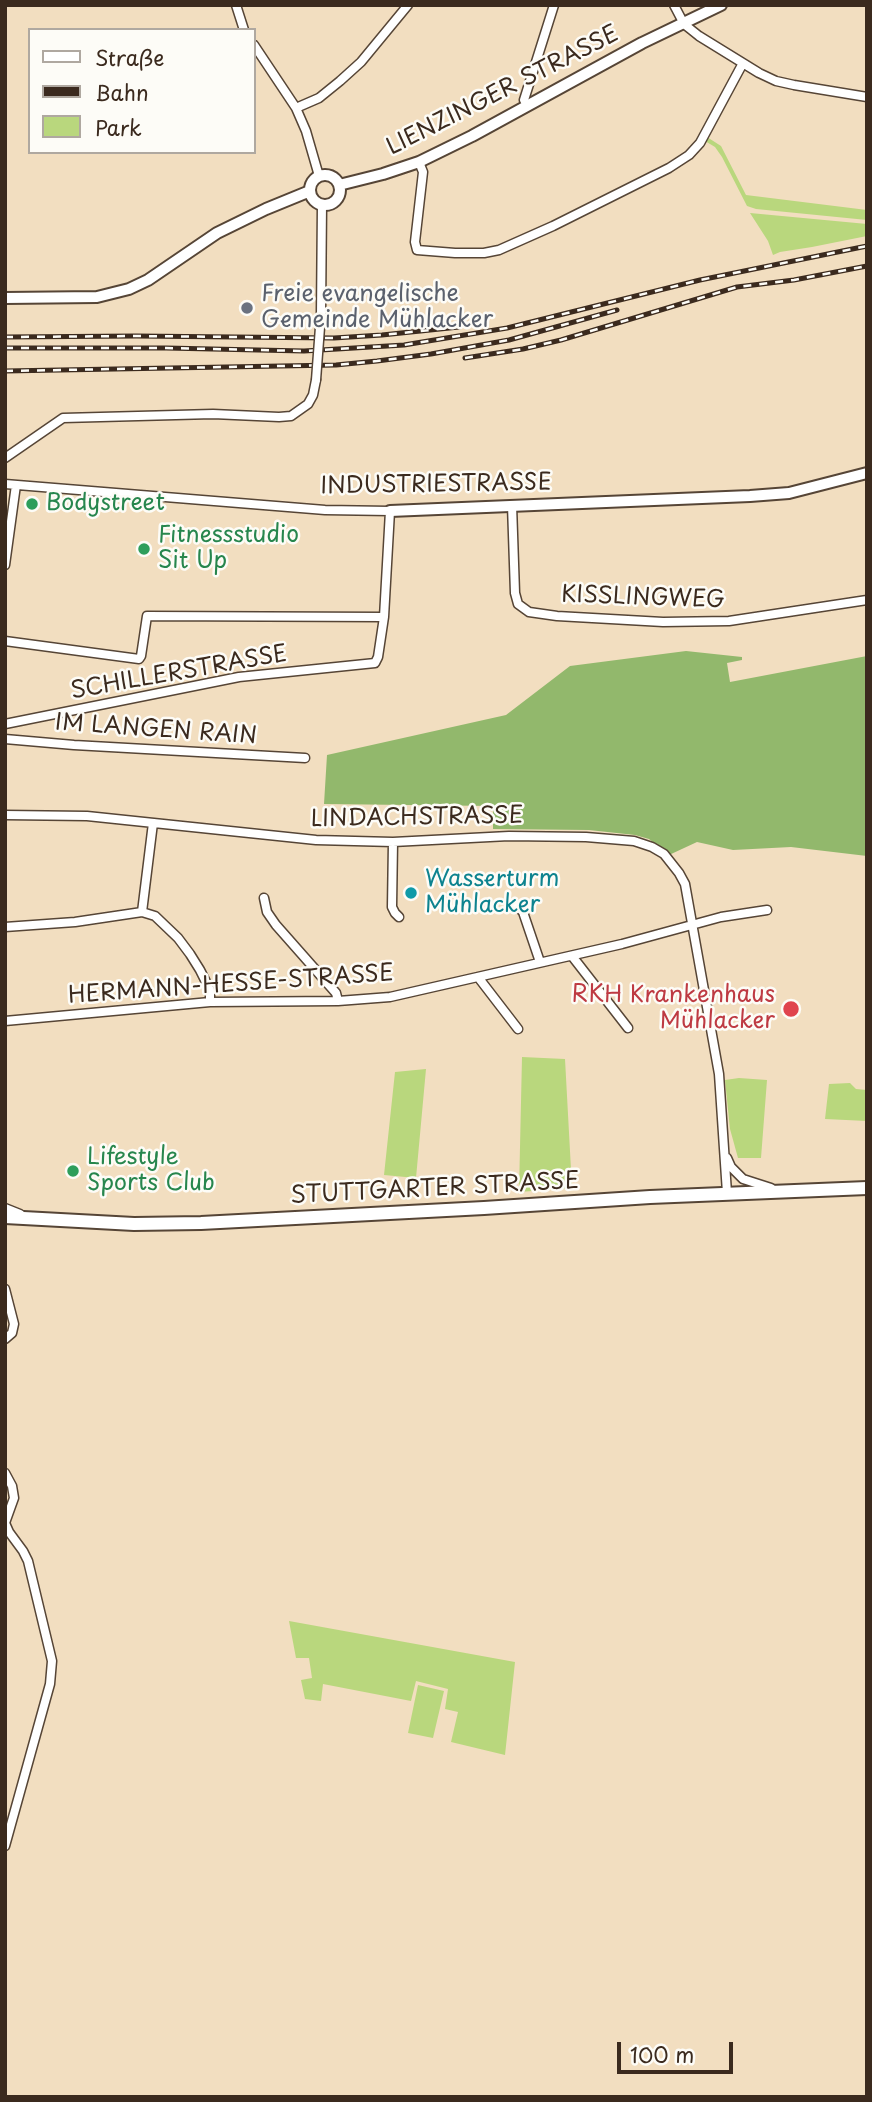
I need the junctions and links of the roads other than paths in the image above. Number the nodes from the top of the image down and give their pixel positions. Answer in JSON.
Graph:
{"nodes":[{"id":1,"x":236,"y":5,"type":"edge"},
{"id":2,"x":408,"y":5,"type":"edge"},
{"id":3,"x":554,"y":5,"type":"edge"},
{"id":4,"x":674,"y":5,"type":"edge"},
{"id":5,"x":721,"y":5,"type":"edge"},
{"id":6,"x":684,"y":24,"type":"junction"},
{"id":7,"x":243,"y":28,"type":"edge"},
{"id":8,"x":256,"y":48,"type":"edge"},
{"id":9,"x":743,"y":63,"type":"junction"},
{"id":10,"x":867,"y":97,"type":"edge"},
{"id":11,"x":527,"y":105,"type":"junction"},
{"id":12,"x":296,"y":108,"type":"junction"},
{"id":13,"x":419,"y":162,"type":"junction"},
{"id":14,"x":319,"y":176,"type":"junction"},
{"id":15,"x":339,"y":185,"type":"junction"},
{"id":16,"x":310,"y":191,"type":"junction"},
{"id":17,"x":322,"y":204,"type":"junction"},
{"id":18,"x":5,"y":298,"type":"edge"},
{"id":19,"x":5,"y":458,"type":"edge"},
{"id":20,"x":867,"y":473,"type":"edge"},
{"id":21,"x":5,"y":484,"type":"edge"},
{"id":22,"x":16,"y":485,"type":"junction"},
{"id":23,"x":512,"y":506,"type":"junction"},
{"id":24,"x":390,"y":511,"type":"junction"},
{"id":25,"x":5,"y":565,"type":"edge"},
{"id":26,"x":867,"y":600,"type":"edge"},
{"id":27,"x":384,"y":617,"type":"junction"},
{"id":28,"x":5,"y":640,"type":"edge"},
{"id":29,"x":5,"y":724,"type":"edge"},
{"id":30,"x":5,"y":739,"type":"edge"},
{"id":31,"x":305,"y":758,"type":"dead end"},
{"id":32,"x":5,"y":815,"type":"edge"},
{"id":33,"x":153,"y":823,"type":"junction"},
{"id":34,"x":393,"y":842,"type":"junction"},
{"id":35,"x":264,"y":898,"type":"dead end"},
{"id":36,"x":688,"y":898,"type":"junction"},
{"id":37,"x":517,"y":906,"type":"dead end"},
{"id":38,"x":767,"y":910,"type":"dead end"},
{"id":39,"x":142,"y":912,"type":"junction"},
{"id":40,"x":399,"y":917,"type":"dead end"},
{"id":41,"x":721,"y":918,"type":"junction"},
{"id":42,"x":693,"y":926,"type":"junction"},
{"id":43,"x":5,"y":927,"type":"edge"},
{"id":44,"x":660,"y":934,"type":"junction"},
{"id":45,"x":697,"y":948,"type":"junction"},
{"id":46,"x":572,"y":956,"type":"junction"},
{"id":47,"x":540,"y":962,"type":"junction"},
{"id":48,"x":478,"y":976,"type":"junction"},
{"id":49,"x":338,"y":1001,"type":"junction"},
{"id":50,"x":210,"y":1002,"type":"junction"},
{"id":51,"x":5,"y":1021,"type":"edge"},
{"id":52,"x":628,"y":1028,"type":"dead end"},
{"id":53,"x":518,"y":1029,"type":"dead end"},
{"id":54,"x":724,"y":1152,"type":"junction"},
{"id":55,"x":867,"y":1188,"type":"edge"},
{"id":56,"x":794,"y":1191,"type":"junction"},
{"id":57,"x":727,"y":1194,"type":"junction"},
{"id":58,"x":5,"y":1208,"type":"edge"},
{"id":59,"x":5,"y":1217,"type":"edge"},
{"id":60,"x":40,"y":1219,"type":"junction"},
{"id":61,"x":5,"y":1289,"type":"edge"},
{"id":62,"x":5,"y":1339,"type":"edge"},
{"id":63,"x":5,"y":1474,"type":"edge"},
{"id":64,"x":5,"y":1846,"type":"edge"}],
"edges":[{"from":1,"to":7,"type":"street"},
{"from":2,"to":12,"type":"street"},
{"from":3,"to":11,"type":"street"},
{"from":4,"to":6,"type":"street"},
{"from":5,"to":6,"type":"street","name":"LIENZINGER STRASSE"},
{"from":6,"to":9,"type":"street"},
{"from":6,"to":11,"type":"street","name":"LIENZINGER STRASSE"},
{"from":8,"to":12,"type":"street"},
{"from":9,"to":10,"type":"street"},
{"from":9,"to":13,"type":"street"},
{"from":11,"to":13,"type":"street","name":"LIENZINGER STRASSE"},
{"from":12,"to":14,"type":"street"},
{"from":13,"to":15,"type":"street","name":"LIENZINGER STRASSE"},
{"from":14,"to":15,"type":"street"},
{"from":14,"to":16,"type":"street"},
{"from":15,"to":17,"type":"street"},
{"from":16,"to":17,"type":"street"},
{"from":16,"to":18,"type":"street"},
{"from":17,"to":19,"type":"street","bridge":true},
{"from":20,"to":23,"type":"street","name":"INDUSTRIESTRASSE"},
{"from":21,"to":22,"type":"street","name":"INDUSTRIESTRASSE"},
{"from":22,"to":24,"type":"street","name":"INDUSTRIESTRASSE"},
{"from":22,"to":25,"type":"street"},
{"from":23,"to":24,"type":"street","name":"INDUSTRIESTRASSE"},
{"from":23,"to":26,"type":"street","name":"KISSLINGWEG"},
{"from":24,"to":27,"type":"street","name":"SCHILLERSTRASSE"},
{"from":27,"to":28,"type":"street"},
{"from":27,"to":29,"type":"street","name":"SCHILLERSTRASSE"},
{"from":30,"to":31,"type":"street","name":"IM LANGEN RAIN"},
{"from":32,"to":33,"type":"street","name":"LINDACHSTRASSE"},
{"from":33,"to":34,"type":"street","name":"LINDACHSTRASSE"},
{"from":33,"to":39,"type":"street"},
{"from":34,"to":36,"type":"street","name":"LINDACHSTRASSE"},
{"from":34,"to":40,"type":"street"},
{"from":35,"to":49,"type":"street"},
{"from":36,"to":41,"type":"street"},
{"from":36,"to":42,"type":"street","name":"LINDACHSTRASSE"},
{"from":36,"to":44,"type":"street"},
{"from":37,"to":47,"type":"street"},
{"from":38,"to":41,"type":"street","name":"HERMANN-HESSE-STRASSE"},
{"from":39,"to":43,"type":"street"},
{"from":39,"to":50,"type":"street"},
{"from":41,"to":42,"type":"street","name":"HERMANN-HESSE-STRASSE"},
{"from":41,"to":45,"type":"street"},
{"from":42,"to":44,"type":"street","name":"HERMANN-HESSE-STRASSE"},
{"from":42,"to":45,"type":"street"},
{"from":44,"to":45,"type":"street","name":"HERMANN-HESSE-STRASSE"},
{"from":44,"to":46,"type":"street","name":"HERMANN-HESSE-STRASSE"},
{"from":45,"to":54,"type":"street"},
{"from":46,"to":47,"type":"street","name":"HERMANN-HESSE-STRASSE"},
{"from":46,"to":52,"type":"street"},
{"from":47,"to":48,"type":"street","name":"HERMANN-HESSE-STRASSE"},
{"from":48,"to":49,"type":"street","name":"HERMANN-HESSE-STRASSE"},
{"from":48,"to":53,"type":"street"},
{"from":49,"to":50,"type":"street","name":"HERMANN-HESSE-STRASSE"},
{"from":50,"to":51,"type":"street","name":"HERMANN-HESSE-STRASSE"},
{"from":54,"to":56,"type":"street"},
{"from":54,"to":57,"type":"street"},
{"from":55,"to":56,"type":"main road","name":"STUTTGARTER STRASSE"},
{"from":56,"to":57,"type":"main road","name":"STUTTGARTER STRASSE"},
{"from":57,"to":60,"type":"main road","name":"STUTTGARTER STRASSE"},
{"from":58,"to":60,"type":"street"},
{"from":59,"to":60,"type":"main road","name":"STUTTGARTER STRASSE"},
{"from":61,"to":62,"type":"street"},
{"from":63,"to":64,"type":"street"}]}
